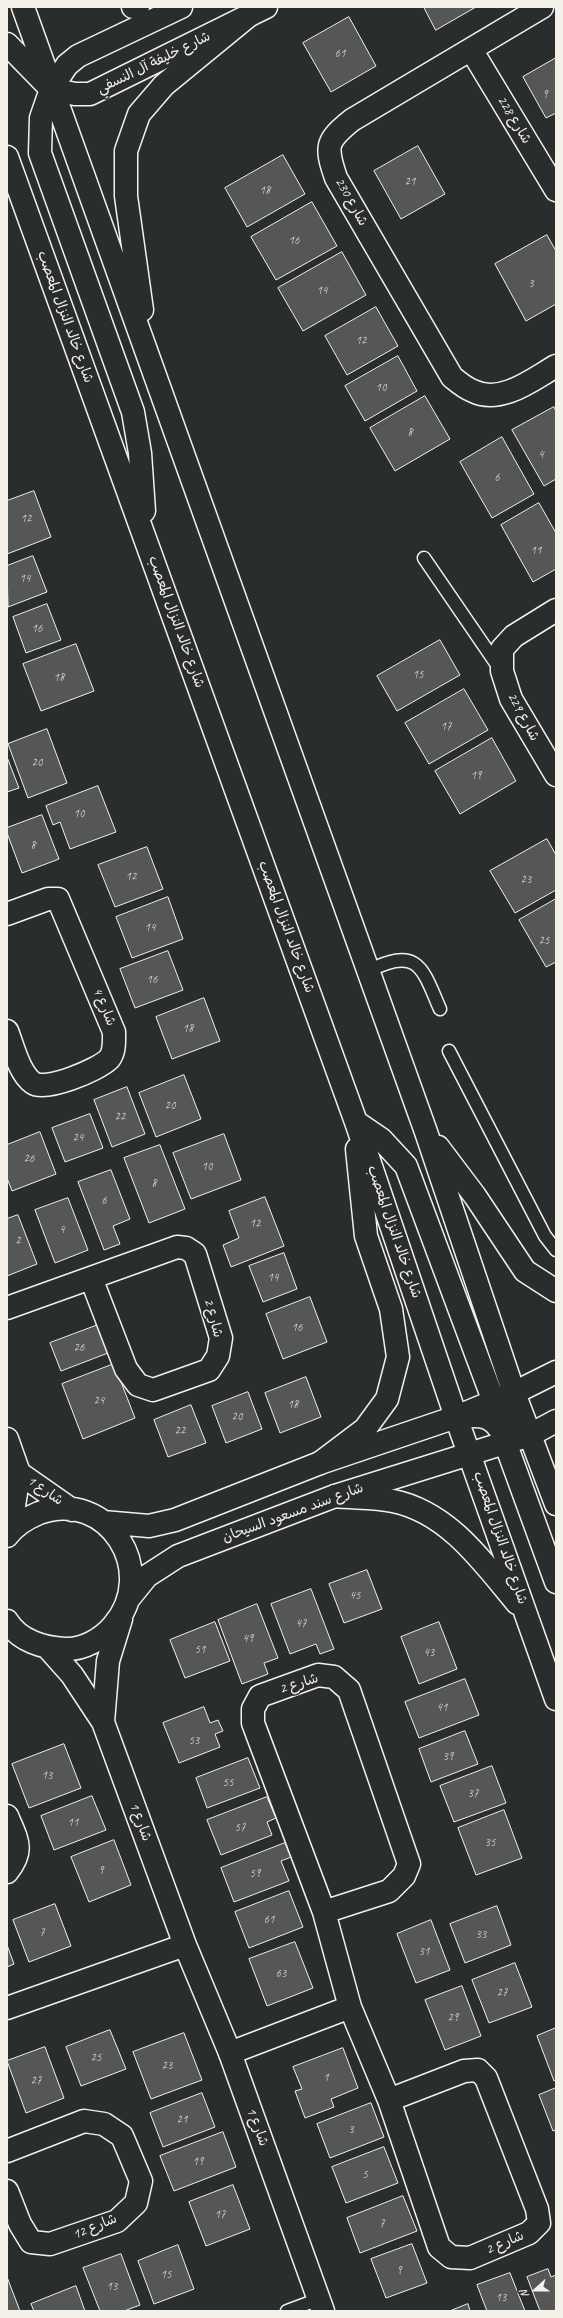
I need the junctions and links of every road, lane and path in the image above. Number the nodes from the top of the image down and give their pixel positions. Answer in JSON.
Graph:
{"nodes":[{"id":1,"x":23,"y":7,"type":"edge"},
{"id":2,"x":133,"y":7,"type":"edge"},
{"id":3,"x":138,"y":7,"type":"edge"},
{"id":4,"x":181,"y":7,"type":"edge"},
{"id":5,"x":542,"y":7,"type":"edge"},
{"id":6,"x":256,"y":12,"type":"edge"},
{"id":7,"x":7,"y":44,"type":"edge"},
{"id":8,"x":472,"y":51,"type":"junction"},
{"id":9,"x":50,"y":89,"type":"junction"},
{"id":10,"x":7,"y":157,"type":"edge"},
{"id":11,"x":556,"y":190,"type":"edge"},
{"id":12,"x":150,"y":358,"type":"junction"},
{"id":13,"x":556,"y":366,"type":"edge"},
{"id":14,"x":146,"y":537,"type":"junction"},
{"id":15,"x":424,"y":558,"type":"dead end"},
{"id":16,"x":556,"y":610,"type":"edge"},
{"id":17,"x":502,"y":671,"type":"junction"},
{"id":18,"x":556,"y":775,"type":"edge"},
{"id":19,"x":7,"y":914,"type":"edge"},
{"id":20,"x":368,"y":971,"type":"junction"},
{"id":21,"x":440,"y":1009,"type":"dead end"},
{"id":22,"x":7,"y":1031,"type":"edge"},
{"id":23,"x":449,"y":1051,"type":"dead end"},
{"id":24,"x":356,"y":1122,"type":"junction"},
{"id":25,"x":426,"y":1132,"type":"junction"},
{"id":26,"x":556,"y":1250,"type":"edge"},
{"id":27,"x":92,"y":1278,"type":"junction"},
{"id":28,"x":556,"y":1292,"type":"edge"},
{"id":29,"x":7,"y":1308,"type":"edge"},
{"id":30,"x":556,"y":1372,"type":"edge"},
{"id":31,"x":514,"y":1393,"type":"junction"},
{"id":32,"x":494,"y":1401,"type":"junction"},
{"id":33,"x":456,"y":1417,"type":"junction"},
{"id":34,"x":556,"y":1421,"type":"edge"},
{"id":35,"x":530,"y":1435,"type":"junction"},
{"id":36,"x":7,"y":1439,"type":"edge"},
{"id":37,"x":505,"y":1444,"type":"junction"},
{"id":38,"x":471,"y":1455,"type":"junction"},
{"id":39,"x":320,"y":1463,"type":"junction"},
{"id":40,"x":19,"y":1473,"type":"junction"},
{"id":41,"x":335,"y":1496,"type":"junction"},
{"id":42,"x":556,"y":1504,"type":"edge"},
{"id":43,"x":72,"y":1510,"type":"junction"},
{"id":44,"x":103,"y":1522,"type":"junction"},
{"id":45,"x":8,"y":1534,"type":"edge"},
{"id":46,"x":556,"y":1582,"type":"edge"},
{"id":47,"x":126,"y":1607,"type":"junction"},
{"id":48,"x":526,"y":1613,"type":"junction"},
{"id":49,"x":7,"y":1621,"type":"edge"},
{"id":50,"x":7,"y":1636,"type":"edge"},
{"id":51,"x":38,"y":1644,"type":"junction"},
{"id":52,"x":556,"y":1699,"type":"edge"},
{"id":53,"x":104,"y":1722,"type":"junction"},
{"id":54,"x":7,"y":1816,"type":"edge"},
{"id":55,"x":7,"y":1872,"type":"edge"},
{"id":56,"x":324,"y":1912,"type":"junction"},
{"id":57,"x":185,"y":1946,"type":"junction"},
{"id":58,"x":7,"y":2008,"type":"edge"},
{"id":59,"x":350,"y":2008,"type":"junction"},
{"id":60,"x":230,"y":2053,"type":"junction"},
{"id":61,"x":390,"y":2100,"type":"junction"},
{"id":62,"x":7,"y":2151,"type":"edge"},
{"id":63,"x":7,"y":2191,"type":"edge"},
{"id":64,"x":321,"y":2305,"type":"edge"},
{"id":65,"x":287,"y":2311,"type":"edge"}],
"edges":[{"from":1,"to":9,"type":"main road"},
{"from":2,"to":3,"type":"main road"},
{"from":4,"to":9,"type":"main road"},
{"from":5,"to":8,"type":"main road","name":"شارع 230"},
{"from":6,"to":9,"type":"main road","name":"شارع خليفة آل النسفي"},
{"from":6,"to":12,"type":"main road"},
{"from":7,"to":9,"type":"main road"},
{"from":8,"to":11,"type":"main road","name":"شارع 228"},
{"from":8,"to":13,"type":"main road","name":"شارع 230"},
{"from":9,"to":12,"type":"main road"},
{"from":9,"to":14,"type":"main road"},
{"from":10,"to":14,"type":"main road","name":"شارع خالد النزال المعصب"},
{"from":12,"to":20,"type":"main road"},
{"from":14,"to":24,"type":"main road","name":"شارع خالد النزال المعصب"},
{"from":15,"to":17,"type":"lane"},
{"from":16,"to":17,"type":"main road","name":"شارع 229"},
{"from":17,"to":18,"type":"main road","name":"شارع 229"},
{"from":19,"to":22,"type":"main road","name":"شارع 4"},
{"from":20,"to":21,"type":"lane"},
{"from":20,"to":25,"type":"main road"},
{"from":23,"to":26,"type":"lane"},
{"from":24,"to":32,"type":"main road"},
{"from":24,"to":33,"type":"main road","name":"شارع خالد النزال المعصب"},
{"from":24,"to":39,"type":"main road"},
{"from":25,"to":28,"type":"main road"},
{"from":25,"to":31,"type":"main road"},
{"from":27,"to":27,"type":"main road","name":"شارع 2"},
{"from":27,"to":29,"type":"main road","name":"شارع 2"},
{"from":30,"to":31,"type":"main road"},
{"from":31,"to":32,"type":"main road"},
{"from":31,"to":35,"type":"main road"},
{"from":32,"to":33,"type":"main road"},
{"from":32,"to":35,"type":"main road"},
{"from":33,"to":37,"type":"main road"},
{"from":33,"to":38,"type":"main road","name":"شارع خالد النزال المعصب"},
{"from":33,"to":39,"type":"main road"},
{"from":34,"to":35,"type":"main road","name":"شارع سند مسعود السيحان"},
{"from":35,"to":37,"type":"main road","name":"شارع سند مسعود السيحان"},
{"from":35,"to":42,"type":"main road"},
{"from":36,"to":40,"type":"main road","name":"شارع 1"},
{"from":37,"to":38,"type":"main road","name":"شارع سند مسعود السيحان"},
{"from":37,"to":46,"type":"main road"},
{"from":38,"to":41,"type":"main road","name":"شارع سند مسعود السيحان"},
{"from":38,"to":48,"type":"main road","name":"شارع خالد النزال المعصب"},
{"from":39,"to":44,"type":"main road"},
{"from":40,"to":43,"type":"main road","name":"شارع 1"},
{"from":40,"to":45,"type":"main road","name":"شارع 1"},
{"from":41,"to":47,"type":"main road","name":"شارع سند مسعود السيحان"},
{"from":41,"to":48,"type":"main road"},
{"from":43,"to":44,"type":"main road"},
{"from":43,"to":45,"type":"main road"},
{"from":44,"to":47,"type":"main road"},
{"from":47,"to":51,"type":"main road","name":"شارع سند مسعود السيحان"},
{"from":47,"to":53,"type":"main road","name":"شارع 1"},
{"from":48,"to":52,"type":"main road","name":"شارع خالد النزال المعصب"},
{"from":49,"to":51,"type":"main road","name":"شارع 1"},
{"from":50,"to":51,"type":"main road"},
{"from":51,"to":53,"type":"main road","name":"شارع 1"},
{"from":53,"to":57,"type":"main road","name":"شارع 1"},
{"from":54,"to":55,"type":"main road"},
{"from":56,"to":56,"type":"main road","name":"شارع 2"},
{"from":56,"to":59,"type":"main road","name":"شارع 2"},
{"from":57,"to":58,"type":"main road"},
{"from":57,"to":60,"type":"main road","name":"شارع 1"},
{"from":59,"to":60,"type":"main road"},
{"from":59,"to":61,"type":"main road","name":"شارع 2"},
{"from":60,"to":64,"type":"main road","name":"شارع 1"},
{"from":61,"to":61,"type":"main road","name":"شارع 2"},
{"from":62,"to":63,"type":"main road","name":"شارع 12"},
{"from":64,"to":65,"type":"lane"}]}
